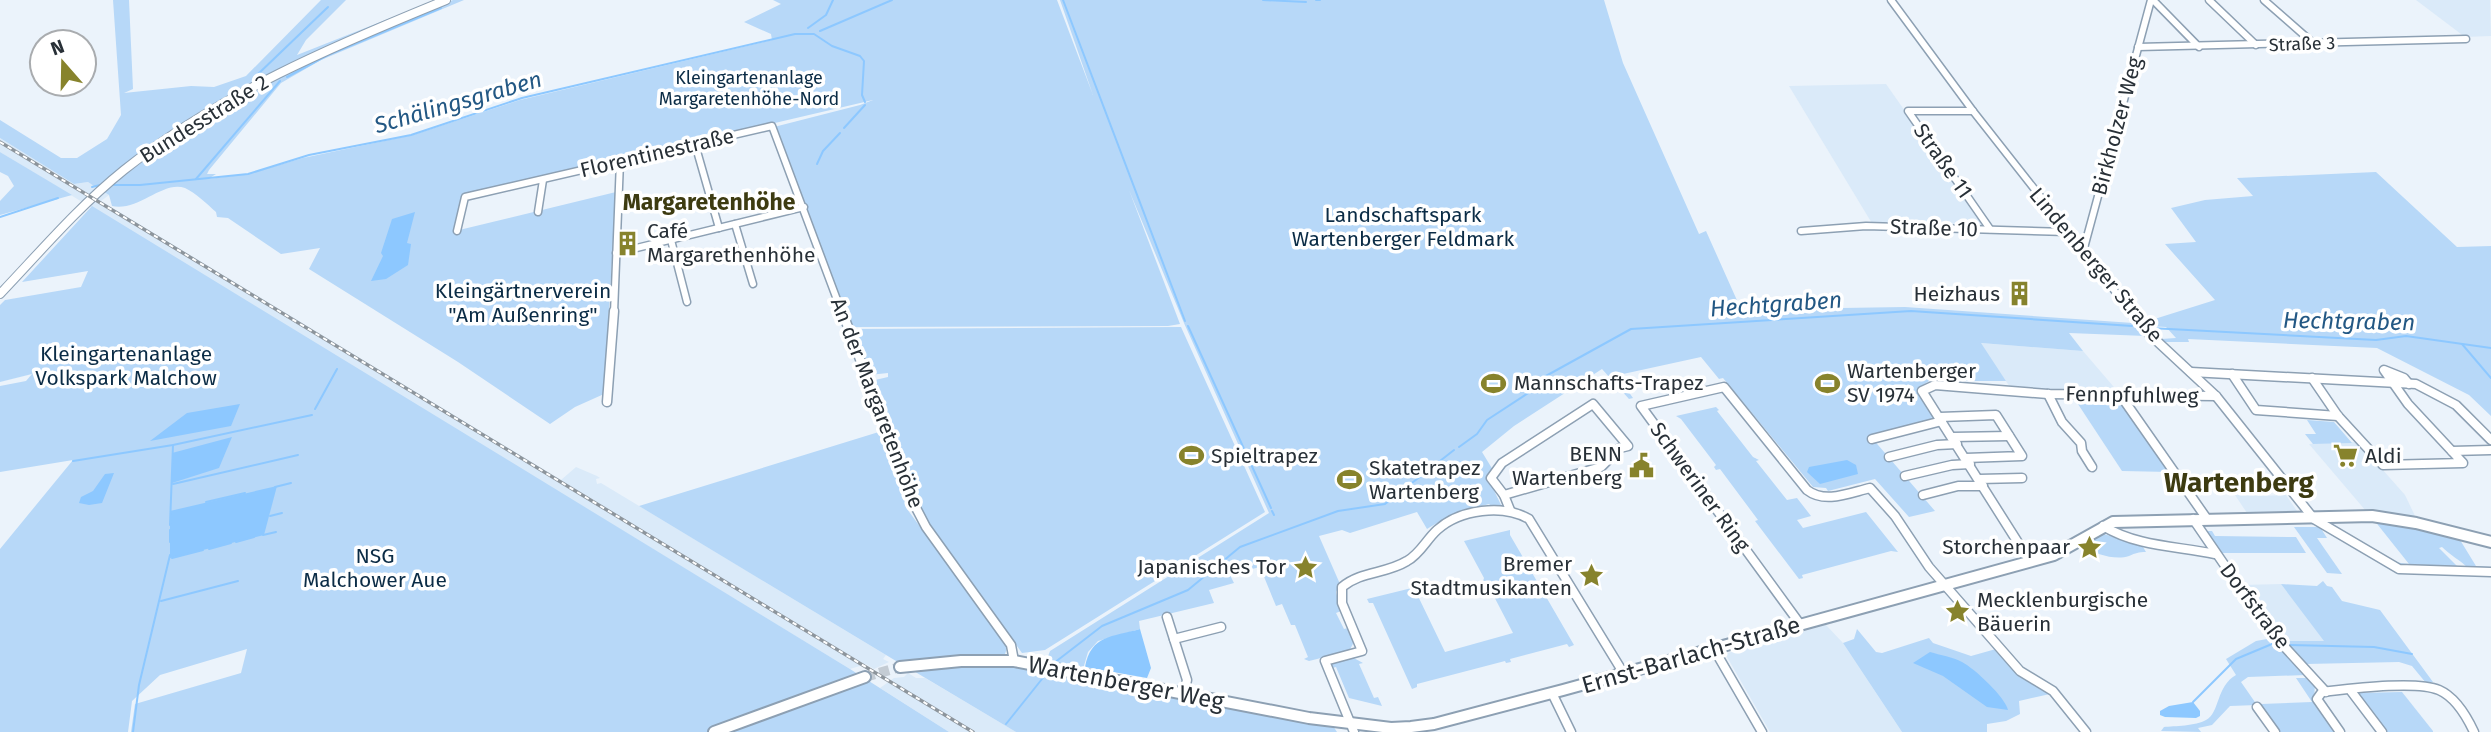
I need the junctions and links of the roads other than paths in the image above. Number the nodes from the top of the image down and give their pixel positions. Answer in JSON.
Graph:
{"nodes":[{"id":1,"x":446,"y":0,"type":"edge"},
{"id":2,"x":1891,"y":0,"type":"edge"},
{"id":3,"x":2152,"y":0,"type":"edge"},
{"id":4,"x":2209,"y":0,"type":"edge"},
{"id":5,"x":2264,"y":0,"type":"edge"},
{"id":6,"x":2466,"y":39,"type":"dead end"},
{"id":7,"x":2313,"y":43,"type":"junction"},
{"id":8,"x":2256,"y":45,"type":"junction"},
{"id":9,"x":2138,"y":47,"type":"junction"},
{"id":10,"x":2199,"y":47,"type":"junction"},
{"id":11,"x":1973,"y":111,"type":"junction"},
{"id":12,"x":772,"y":126,"type":"joint"},
{"id":13,"x":695,"y":144,"type":"junction"},
{"id":14,"x":620,"y":161,"type":"junction"},
{"id":15,"x":543,"y":180,"type":"junction"},
{"id":16,"x":804,"y":207,"type":"junction"},
{"id":17,"x":538,"y":212,"type":"dead end"},
{"id":18,"x":735,"y":224,"type":"junction"},
{"id":19,"x":719,"y":228,"type":"junction"},
{"id":20,"x":1990,"y":229,"type":"junction"},
{"id":21,"x":457,"y":231,"type":"dead end"},
{"id":22,"x":1801,"y":231,"type":"dead end"},
{"id":23,"x":2069,"y":235,"type":"junction"},
{"id":24,"x":2086,"y":238,"type":"junction"},
{"id":25,"x":671,"y":240,"type":"junction"},
{"id":26,"x":2080,"y":248,"type":"junction"},
{"id":27,"x":616,"y":253,"type":"junction"},
{"id":28,"x":753,"y":284,"type":"dead end"},
{"id":29,"x":0,"y":295,"type":"edge"},
{"id":30,"x":687,"y":302,"type":"dead end"},
{"id":31,"x":2191,"y":372,"type":"junction"},
{"id":32,"x":2232,"y":374,"type":"junction"},
{"id":33,"x":2312,"y":378,"type":"junction"},
{"id":34,"x":2391,"y":382,"type":"junction"},
{"id":35,"x":2409,"y":384,"type":"junction"},
{"id":36,"x":2048,"y":394,"type":"junction"},
{"id":37,"x":2121,"y":396,"type":"junction"},
{"id":38,"x":2216,"y":396,"type":"junction"},
{"id":39,"x":607,"y":402,"type":"dead end"},
{"id":40,"x":2338,"y":416,"type":"junction"},
{"id":41,"x":1941,"y":419,"type":"junction"},
{"id":42,"x":2009,"y":436,"type":"junction"},
{"id":43,"x":1872,"y":439,"type":"dead end"},
{"id":44,"x":1955,"y":440,"type":"junction"},
{"id":45,"x":2491,"y":440,"type":"edge"},
{"id":46,"x":2452,"y":451,"type":"junction"},
{"id":47,"x":2490,"y":454,"type":"edge"},
{"id":48,"x":1889,"y":457,"type":"dead end"},
{"id":49,"x":1968,"y":461,"type":"junction"},
{"id":50,"x":2092,"y":467,"type":"dead end"},
{"id":51,"x":1905,"y":476,"type":"dead end"},
{"id":52,"x":2021,"y":478,"type":"dead end"},
{"id":53,"x":1981,"y":482,"type":"junction"},
{"id":54,"x":1504,"y":495,"type":"junction"},
{"id":55,"x":1923,"y":495,"type":"dead end"},
{"id":56,"x":1510,"y":510,"type":"junction"},
{"id":57,"x":2193,"y":519,"type":"junction"},
{"id":58,"x":2207,"y":519,"type":"junction"},
{"id":59,"x":2314,"y":519,"type":"junction"},
{"id":60,"x":2102,"y":525,"type":"junction"},
{"id":61,"x":2208,"y":542,"type":"junction"},
{"id":62,"x":2491,"y":542,"type":"edge"},
{"id":63,"x":2195,"y":549,"type":"junction"},
{"id":64,"x":2216,"y":554,"type":"junction"},
{"id":65,"x":2029,"y":560,"type":"junction"},
{"id":66,"x":2491,"y":572,"type":"edge"},
{"id":67,"x":1944,"y":585,"type":"junction"},
{"id":68,"x":1167,"y":617,"type":"dead end"},
{"id":69,"x":1800,"y":624,"type":"junction"},
{"id":70,"x":1222,"y":627,"type":"dead end"},
{"id":71,"x":1174,"y":639,"type":"junction"},
{"id":72,"x":1714,"y":649,"type":"junction"},
{"id":73,"x":1014,"y":662,"type":"junction"},
{"id":74,"x":900,"y":667,"type":"tunnel mouth"},
{"id":75,"x":1624,"y":674,"type":"junction"},
{"id":76,"x":865,"y":677,"type":"tunnel mouth"},
{"id":77,"x":2351,"y":691,"type":"junction"},
{"id":78,"x":2326,"y":692,"type":"junction"},
{"id":79,"x":1184,"y":693,"type":"junction"},
{"id":80,"x":1552,"y":693,"type":"junction"},
{"id":81,"x":2258,"y":707,"type":"dead end"},
{"id":82,"x":1352,"y":728,"type":"edge"},
{"id":83,"x":714,"y":732,"type":"edge"},
{"id":84,"x":1571,"y":732,"type":"edge"},
{"id":85,"x":1762,"y":732,"type":"edge"},
{"id":86,"x":2086,"y":732,"type":"edge"},
{"id":87,"x":2275,"y":732,"type":"edge"},
{"id":88,"x":2340,"y":732,"type":"edge"},
{"id":89,"x":2382,"y":732,"type":"edge"},
{"id":90,"x":2472,"y":732,"type":"edge"}],
"edges":[{"from":1,"to":29,"type":"main road","name":"Bundesstraße 2"},
{"from":2,"to":11,"type":"street","name":"Lindenberger Straße"},
{"from":3,"to":9,"type":"street","name":"Birkholzer Weg"},
{"from":3,"to":10,"type":"street"},
{"from":4,"to":8,"type":"street"},
{"from":5,"to":7,"type":"street"},
{"from":6,"to":7,"type":"street","name":"Straße 3"},
{"from":7,"to":8,"type":"street","name":"Straße 3"},
{"from":8,"to":10,"type":"street","name":"Straße 3"},
{"from":9,"to":10,"type":"street","name":"Straße 3"},
{"from":9,"to":24,"type":"street","name":"Birkholzer Weg"},
{"from":11,"to":20,"type":"street","name":"Straße 11"},
{"from":11,"to":23,"type":"street","name":"Lindenberger Straße"},
{"from":12,"to":13,"type":"street","name":"Florentinestraße"},
{"from":12,"to":16,"type":"street","name":"An der Margaretenhöhe"},
{"from":13,"to":14,"type":"street","name":"Florentinestraße"},
{"from":13,"to":19,"type":"street"},
{"from":14,"to":15,"type":"street","name":"Florentinestraße"},
{"from":14,"to":27,"type":"street"},
{"from":15,"to":17,"type":"street"},
{"from":15,"to":21,"type":"street","name":"Florentinestraße"},
{"from":16,"to":18,"type":"street"},
{"from":16,"to":73,"type":"street","name":"An der Margaretenhöhe"},
{"from":18,"to":19,"type":"street"},
{"from":18,"to":28,"type":"street"},
{"from":19,"to":25,"type":"street"},
{"from":20,"to":22,"type":"street","name":"Straße 10"},
{"from":20,"to":23,"type":"street","name":"Straße 10"},
{"from":23,"to":24,"type":"street","name":"Straße 10"},
{"from":23,"to":26,"type":"street","name":"Lindenberger Straße"},
{"from":24,"to":26,"type":"street","name":"Birkholzer Weg"},
{"from":25,"to":27,"type":"street"},
{"from":25,"to":30,"type":"street"},
{"from":26,"to":31,"type":"street","name":"Lindenberger Straße"},
{"from":27,"to":39,"type":"street"},
{"from":31,"to":32,"type":"street"},
{"from":31,"to":38,"type":"street","name":"Lindenberger Straße"},
{"from":32,"to":33,"type":"street"},
{"from":32,"to":40,"type":"street"},
{"from":33,"to":34,"type":"street"},
{"from":33,"to":40,"type":"street"},
{"from":34,"to":35,"type":"street"},
{"from":34,"to":35,"type":"street"},
{"from":34,"to":46,"type":"street"},
{"from":35,"to":45,"type":"street"},
{"from":36,"to":37,"type":"street","name":"Fennpfuhlweg"},
{"from":36,"to":41,"type":"street","name":"Fennpfuhlweg"},
{"from":36,"to":50,"type":"street","name":"Fennpfuhlweg"},
{"from":37,"to":38,"type":"street","name":"Fennpfuhlweg"},
{"from":37,"to":58,"type":"street"},
{"from":38,"to":59,"type":"street","name":"Lindenberger Straße"},
{"from":40,"to":46,"type":"street"},
{"from":41,"to":42,"type":"street"},
{"from":41,"to":43,"type":"street"},
{"from":41,"to":44,"type":"street","name":"Fennpfuhlweg"},
{"from":42,"to":44,"type":"street"},
{"from":42,"to":49,"type":"street"},
{"from":44,"to":48,"type":"street"},
{"from":44,"to":49,"type":"street","name":"Fennpfuhlweg"},
{"from":46,"to":47,"type":"street"},
{"from":49,"to":51,"type":"street"},
{"from":49,"to":53,"type":"street","name":"Fennpfuhlweg"},
{"from":52,"to":53,"type":"street"},
{"from":53,"to":55,"type":"street"},
{"from":53,"to":65,"type":"street","name":"Fennpfuhlweg"},
{"from":54,"to":54,"type":"street"},
{"from":54,"to":56,"type":"street"},
{"from":56,"to":75,"type":"street"},
{"from":56,"to":82,"type":"street"},
{"from":57,"to":58,"type":"main road"},
{"from":57,"to":60,"type":"main road"},
{"from":57,"to":61,"type":"street","name":"Dorfstraße"},
{"from":58,"to":59,"type":"main road"},
{"from":59,"to":62,"type":"main road"},
{"from":59,"to":66,"type":"street"},
{"from":60,"to":63,"type":"street","name":"Dorfstraße"},
{"from":60,"to":65,"type":"main road"},
{"from":61,"to":63,"type":"street","name":"Dorfstraße"},
{"from":61,"to":64,"type":"street","name":"Dorfstraße"},
{"from":63,"to":64,"type":"street","name":"Dorfstraße"},
{"from":64,"to":78,"type":"street","name":"Dorfstraße"},
{"from":65,"to":67,"type":"main road","name":"Ernst-Barlach-Straße"},
{"from":67,"to":69,"type":"main road","name":"Ernst-Barlach-Straße"},
{"from":67,"to":69,"type":"street","name":"Schweriner Ring"},
{"from":67,"to":86,"type":"street"},
{"from":68,"to":71,"type":"street"},
{"from":69,"to":72,"type":"main road","name":"Ernst-Barlach-Straße"},
{"from":70,"to":71,"type":"street"},
{"from":71,"to":79,"type":"street"},
{"from":72,"to":75,"type":"main road","name":"Ernst-Barlach-Straße"},
{"from":72,"to":85,"type":"street"},
{"from":73,"to":74,"type":"main road","name":"Wartenberger Weg"},
{"from":73,"to":79,"type":"main road","name":"Wartenberger Weg"},
{"from":75,"to":80,"type":"main road","name":"Ernst-Barlach-Straße"},
{"from":76,"to":83,"type":"main road"},
{"from":77,"to":78,"type":"street"},
{"from":77,"to":89,"type":"street"},
{"from":77,"to":90,"type":"street"},
{"from":78,"to":88,"type":"street"},
{"from":79,"to":82,"type":"main road","name":"Wartenberger Weg"},
{"from":80,"to":82,"type":"main road","name":"Ernst-Barlach-Straße"},
{"from":80,"to":84,"type":"street"},
{"from":81,"to":87,"type":"street"}]}
